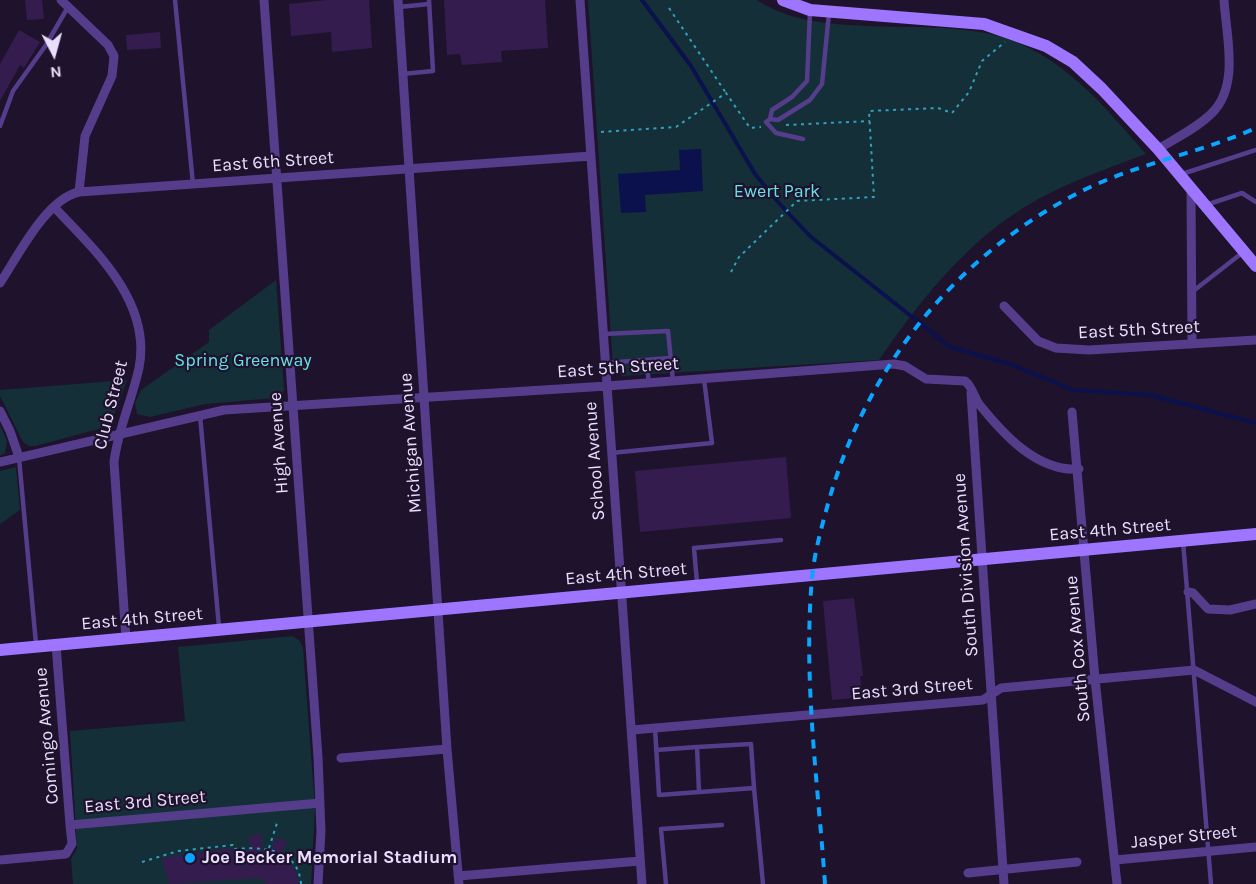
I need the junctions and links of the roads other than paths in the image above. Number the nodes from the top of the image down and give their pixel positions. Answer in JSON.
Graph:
{"nodes":[{"id":1,"x":176,"y":0,"type":"edge"},
{"id":2,"x":264,"y":0,"type":"edge"},
{"id":3,"x":580,"y":0,"type":"edge"},
{"id":4,"x":783,"y":0,"type":"edge"},
{"id":5,"x":1224,"y":0,"type":"edge"},
{"id":6,"x":429,"y":2,"type":"edge"},
{"id":7,"x":64,"y":3,"type":"edge"},
{"id":8,"x":398,"y":4,"type":"edge"},
{"id":9,"x":810,"y":10,"type":"junction"},
{"id":10,"x":828,"y":12,"type":"junction"},
{"id":11,"x":402,"y":74,"type":"junction"},
{"id":12,"x":792,"y":97,"type":"junction"},
{"id":13,"x":799,"y":107,"type":"junction"},
{"id":14,"x":770,"y":119,"type":"junction"},
{"id":15,"x":0,"y":126,"type":"edge"},
{"id":16,"x":803,"y":139,"type":"dead end"},
{"id":17,"x":1158,"y":149,"type":"junction"},
{"id":18,"x":1256,"y":150,"type":"edge"},
{"id":19,"x":591,"y":156,"type":"junction"},
{"id":20,"x":409,"y":170,"type":"junction"},
{"id":21,"x":1179,"y":175,"type":"junction"},
{"id":22,"x":277,"y":178,"type":"junction"},
{"id":23,"x":193,"y":184,"type":"junction"},
{"id":24,"x":1191,"y":189,"type":"junction"},
{"id":25,"x":79,"y":192,"type":"junction"},
{"id":26,"x":1256,"y":202,"type":"edge"},
{"id":27,"x":1205,"y":205,"type":"junction"},
{"id":28,"x":54,"y":207,"type":"junction"},
{"id":29,"x":1244,"y":251,"type":"junction"},
{"id":30,"x":1256,"y":266,"type":"edge"},
{"id":31,"x":0,"y":283,"type":"edge"},
{"id":32,"x":1192,"y":292,"type":"junction"},
{"id":33,"x":1004,"y":306,"type":"dead end"},
{"id":34,"x":602,"y":334,"type":"junction"},
{"id":35,"x":1256,"y":340,"type":"edge"},
{"id":36,"x":1192,"y":344,"type":"junction"},
{"id":37,"x":670,"y":358,"type":"junction"},
{"id":38,"x":646,"y":360,"type":"junction"},
{"id":39,"x":605,"y":363,"type":"junction"},
{"id":40,"x":704,"y":379,"type":"junction"},
{"id":41,"x":673,"y":381,"type":"junction"},
{"id":42,"x":649,"y":383,"type":"junction"},
{"id":43,"x":606,"y":386,"type":"junction"},
{"id":44,"x":970,"y":387,"type":"junction"},
{"id":45,"x":424,"y":398,"type":"junction"},
{"id":46,"x":293,"y":406,"type":"junction"},
{"id":47,"x":0,"y":411,"type":"edge"},
{"id":48,"x":1072,"y":412,"type":"dead end"},
{"id":49,"x":200,"y":414,"type":"junction"},
{"id":50,"x":119,"y":434,"type":"junction"},
{"id":51,"x":611,"y":453,"type":"junction"},
{"id":52,"x":19,"y":457,"type":"junction"},
{"id":53,"x":0,"y":462,"type":"edge"},
{"id":54,"x":1079,"y":469,"type":"junction"},
{"id":55,"x":1256,"y":534,"type":"edge"},
{"id":56,"x":781,"y":540,"type":"dead end"},
{"id":57,"x":1183,"y":541,"type":"junction"},
{"id":58,"x":1086,"y":550,"type":"junction"},
{"id":59,"x":982,"y":560,"type":"junction"},
{"id":60,"x":698,"y":586,"type":"junction"},
{"id":61,"x":1188,"y":592,"type":"junction"},
{"id":62,"x":621,"y":593,"type":"junction"},
{"id":63,"x":1256,"y":604,"type":"edge"},
{"id":64,"x":439,"y":610,"type":"junction"},
{"id":65,"x":308,"y":622,"type":"junction"},
{"id":66,"x":219,"y":630,"type":"junction"},
{"id":67,"x":126,"y":639,"type":"junction"},
{"id":68,"x":56,"y":645,"type":"junction"},
{"id":69,"x":36,"y":647,"type":"junction"},
{"id":70,"x":0,"y":650,"type":"edge"},
{"id":71,"x":1194,"y":670,"type":"junction"},
{"id":72,"x":1095,"y":679,"type":"junction"},
{"id":73,"x":991,"y":695,"type":"junction"},
{"id":74,"x":1256,"y":702,"type":"edge"},
{"id":75,"x":655,"y":728,"type":"junction"},
{"id":76,"x":632,"y":730,"type":"junction"},
{"id":77,"x":697,"y":747,"type":"junction"},
{"id":78,"x":447,"y":749,"type":"junction"},
{"id":79,"x":656,"y":750,"type":"junction"},
{"id":80,"x":341,"y":758,"type":"dead end"},
{"id":81,"x":754,"y":788,"type":"junction"},
{"id":82,"x":699,"y":792,"type":"junction"},
{"id":83,"x":320,"y":803,"type":"junction"},
{"id":84,"x":70,"y":825,"type":"junction"},
{"id":85,"x":722,"y":825,"type":"dead end"},
{"id":86,"x":1256,"y":847,"type":"edge"},
{"id":87,"x":1208,"y":851,"type":"junction"},
{"id":88,"x":0,"y":860,"type":"edge"},
{"id":89,"x":1115,"y":860,"type":"junction"},
{"id":90,"x":640,"y":861,"type":"junction"},
{"id":91,"x":1077,"y":862,"type":"dead end"},
{"id":92,"x":1003,"y":869,"type":"junction"},
{"id":93,"x":968,"y":873,"type":"dead end"},
{"id":94,"x":458,"y":880,"type":"edge"},
{"id":95,"x":318,"y":884,"type":"edge"},
{"id":96,"x":642,"y":884,"type":"edge"},
{"id":97,"x":666,"y":884,"type":"edge"},
{"id":98,"x":763,"y":884,"type":"edge"},
{"id":99,"x":1004,"y":884,"type":"edge"},
{"id":100,"x":1117,"y":884,"type":"edge"},
{"id":101,"x":1211,"y":884,"type":"edge"}],
"edges":[{"from":1,"to":23,"type":"lane"},
{"from":2,"to":22,"type":"street","name":"High Avenue"},
{"from":3,"to":19,"type":"street","name":"School Avenue"},
{"from":4,"to":9,"type":"street"},
{"from":5,"to":17,"type":"street"},
{"from":6,"to":8,"type":"lane"},
{"from":6,"to":11,"type":"lane"},
{"from":7,"to":15,"type":"lane"},
{"from":7,"to":25,"type":"street"},
{"from":8,"to":11,"type":"street","name":"Michigan Avenue"},
{"from":9,"to":10,"type":"street"},
{"from":9,"to":12,"type":"lane"},
{"from":10,"to":13,"type":"lane"},
{"from":10,"to":17,"type":"street"},
{"from":11,"to":20,"type":"street","name":"Michigan Avenue"},
{"from":12,"to":13,"type":"lane"},
{"from":12,"to":14,"type":"lane"},
{"from":13,"to":14,"type":"lane"},
{"from":14,"to":16,"type":"lane"},
{"from":17,"to":21,"type":"street"},
{"from":18,"to":21,"type":"lane"},
{"from":19,"to":20,"type":"street","name":"East 6th Street"},
{"from":19,"to":34,"type":"street","name":"School Avenue"},
{"from":20,"to":22,"type":"street","name":"East 6th Street"},
{"from":20,"to":45,"type":"street","name":"Michigan Avenue"},
{"from":21,"to":24,"type":"street"},
{"from":22,"to":23,"type":"street","name":"East 6th Street"},
{"from":22,"to":46,"type":"street","name":"High Avenue"},
{"from":23,"to":25,"type":"street","name":"East 6th Street"},
{"from":24,"to":27,"type":"street"},
{"from":24,"to":32,"type":"street"},
{"from":25,"to":28,"type":"street","name":"East 6th Street"},
{"from":26,"to":27,"type":"lane"},
{"from":27,"to":29,"type":"street"},
{"from":28,"to":31,"type":"street","name":"East 6th Street"},
{"from":28,"to":50,"type":"street","name":"Club Street"},
{"from":29,"to":30,"type":"street"},
{"from":29,"to":32,"type":"lane"},
{"from":32,"to":36,"type":"street"},
{"from":33,"to":36,"type":"street","name":"East 5th Street"},
{"from":34,"to":37,"type":"lane"},
{"from":34,"to":39,"type":"street","name":"School Avenue"},
{"from":35,"to":36,"type":"street","name":"East 5th Street"},
{"from":37,"to":38,"type":"lane"},
{"from":37,"to":41,"type":"lane"},
{"from":38,"to":39,"type":"lane"},
{"from":38,"to":42,"type":"lane"},
{"from":39,"to":43,"type":"street","name":"School Avenue"},
{"from":40,"to":41,"type":"street","name":"East 5th Street"},
{"from":40,"to":44,"type":"street","name":"East 5th Street"},
{"from":40,"to":51,"type":"lane"},
{"from":41,"to":42,"type":"street","name":"East 5th Street"},
{"from":42,"to":43,"type":"street","name":"East 5th Street"},
{"from":43,"to":45,"type":"street","name":"East 5th Street"},
{"from":43,"to":51,"type":"street","name":"School Avenue"},
{"from":44,"to":54,"type":"street"},
{"from":44,"to":59,"type":"street","name":"South Division Avenue"},
{"from":45,"to":46,"type":"street","name":"East 5th Street"},
{"from":45,"to":64,"type":"street","name":"Michigan Avenue"},
{"from":46,"to":49,"type":"street","name":"East 5th Street"},
{"from":46,"to":65,"type":"street","name":"High Avenue"},
{"from":47,"to":52,"type":"street"},
{"from":48,"to":54,"type":"street","name":"South Cox Avenue"},
{"from":49,"to":50,"type":"street","name":"East 5th Street"},
{"from":49,"to":66,"type":"lane"},
{"from":50,"to":52,"type":"street","name":"East 5th Street"},
{"from":50,"to":67,"type":"street","name":"Club Street"},
{"from":51,"to":62,"type":"street","name":"School Avenue"},
{"from":52,"to":53,"type":"street","name":"East 5th Street"},
{"from":52,"to":69,"type":"lane"},
{"from":54,"to":58,"type":"street","name":"South Cox Avenue"},
{"from":55,"to":57,"type":"street","name":"East 4th Street"},
{"from":56,"to":60,"type":"lane"},
{"from":57,"to":58,"type":"street","name":"East 4th Street"},
{"from":57,"to":61,"type":"lane"},
{"from":58,"to":59,"type":"street","name":"East 4th Street"},
{"from":58,"to":72,"type":"street","name":"South Cox Avenue"},
{"from":59,"to":60,"type":"street","name":"East 4th Street"},
{"from":59,"to":73,"type":"street","name":"South Division Avenue"},
{"from":60,"to":62,"type":"street","name":"East 4th Street"},
{"from":61,"to":63,"type":"street"},
{"from":61,"to":71,"type":"lane"},
{"from":62,"to":64,"type":"street","name":"East 4th Street"},
{"from":62,"to":76,"type":"street","name":"School Avenue"},
{"from":64,"to":65,"type":"street","name":"East 4th Street"},
{"from":64,"to":78,"type":"street","name":"Michigan Avenue"},
{"from":65,"to":66,"type":"street","name":"East 4th Street"},
{"from":65,"to":83,"type":"street","name":"High Avenue"},
{"from":66,"to":67,"type":"street","name":"East 4th Street"},
{"from":67,"to":68,"type":"street","name":"East 4th Street"},
{"from":68,"to":69,"type":"street","name":"East 4th Street"},
{"from":68,"to":84,"type":"street","name":"Comingo Avenue"},
{"from":69,"to":70,"type":"street","name":"East 4th Street"},
{"from":71,"to":72,"type":"street","name":"East 3rd Street"},
{"from":71,"to":74,"type":"street"},
{"from":71,"to":87,"type":"lane"},
{"from":72,"to":73,"type":"street","name":"East 3rd Street"},
{"from":72,"to":89,"type":"street","name":"South Cox Avenue"},
{"from":73,"to":75,"type":"street","name":"East 3rd Street"},
{"from":73,"to":92,"type":"street","name":"South Division Avenue"},
{"from":75,"to":76,"type":"street","name":"East 3rd Street"},
{"from":75,"to":79,"type":"lane"},
{"from":76,"to":90,"type":"street","name":"School Avenue"},
{"from":77,"to":79,"type":"lane"},
{"from":77,"to":81,"type":"lane"},
{"from":77,"to":82,"type":"lane"},
{"from":78,"to":80,"type":"street"},
{"from":78,"to":94,"type":"street","name":"Michigan Avenue"},
{"from":79,"to":82,"type":"lane"},
{"from":81,"to":82,"type":"lane"},
{"from":81,"to":98,"type":"lane"},
{"from":83,"to":84,"type":"street","name":"East 3rd Street"},
{"from":83,"to":95,"type":"street","name":"High Avenue"},
{"from":84,"to":88,"type":"street","name":"East 3rd Street"},
{"from":85,"to":97,"type":"lane"},
{"from":86,"to":87,"type":"street","name":"Jasper Street"},
{"from":87,"to":89,"type":"street","name":"Jasper Street"},
{"from":87,"to":101,"type":"lane"},
{"from":89,"to":100,"type":"street","name":"South Cox Avenue"},
{"from":90,"to":94,"type":"street"},
{"from":90,"to":96,"type":"street","name":"School Avenue"},
{"from":91,"to":92,"type":"street"},
{"from":92,"to":93,"type":"street"},
{"from":92,"to":99,"type":"street","name":"South Division Avenue"}]}
